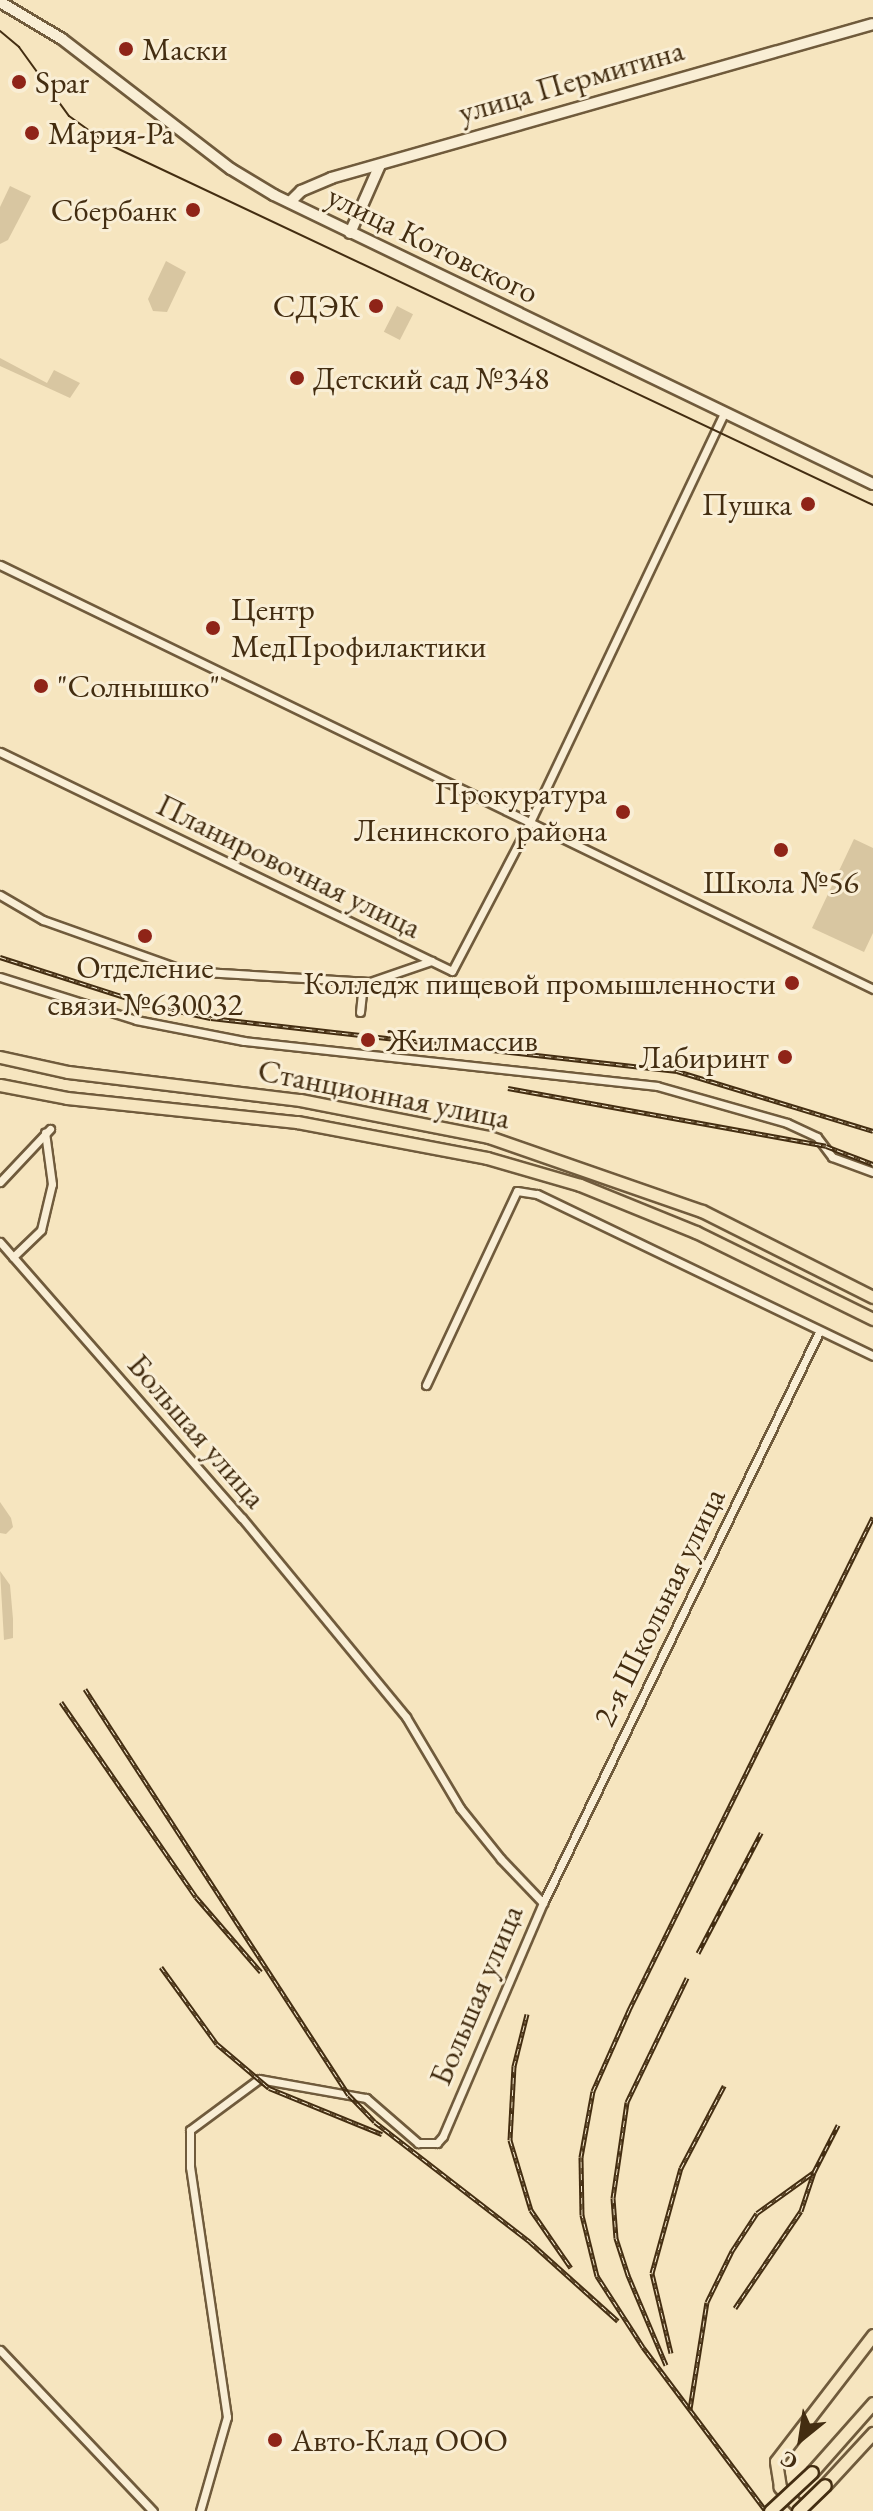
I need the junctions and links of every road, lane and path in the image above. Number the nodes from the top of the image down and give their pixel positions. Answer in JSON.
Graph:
{"nodes":[{"id":1,"x":0,"y":2,"type":"edge"},
{"id":2,"x":873,"y":24,"type":"edge"},
{"id":3,"x":380,"y":165,"type":"junction"},
{"id":4,"x":290,"y":202,"type":"junction"},
{"id":5,"x":350,"y":233,"type":"junction"},
{"id":6,"x":724,"y":413,"type":"junction"},
{"id":7,"x":873,"y":484,"type":"edge"},
{"id":8,"x":0,"y":565,"type":"edge"},
{"id":9,"x":0,"y":752,"type":"edge"},
{"id":10,"x":529,"y":824,"type":"junction"},
{"id":11,"x":0,"y":895,"type":"edge"},
{"id":12,"x":431,"y":961,"type":"junction"},
{"id":13,"x":0,"y":977,"type":"edge"},
{"id":14,"x":363,"y":982,"type":"junction"},
{"id":15,"x":873,"y":989,"type":"edge"},
{"id":16,"x":360,"y":1012,"type":"dead end"},
{"id":17,"x":0,"y":1057,"type":"edge"},
{"id":18,"x":0,"y":1085,"type":"edge"},
{"id":19,"x":873,"y":1172,"type":"edge"},
{"id":20,"x":0,"y":1182,"type":"edge"},
{"id":21,"x":0,"y":1242,"type":"edge"},
{"id":22,"x":13,"y":1257,"type":"junction"},
{"id":23,"x":873,"y":1297,"type":"edge"},
{"id":24,"x":873,"y":1319,"type":"edge"},
{"id":25,"x":819,"y":1332,"type":"junction"},
{"id":26,"x":873,"y":1356,"type":"edge"},
{"id":27,"x":426,"y":1385,"type":"dead end"},
{"id":28,"x":543,"y":1903,"type":"junction"},
{"id":29,"x":873,"y":2335,"type":"edge"},
{"id":30,"x":0,"y":2350,"type":"edge"},
{"id":31,"x":873,"y":2403,"type":"edge"},
{"id":32,"x":873,"y":2433,"type":"edge"},
{"id":33,"x":153,"y":2511,"type":"edge"},
{"id":34,"x":200,"y":2511,"type":"edge"},
{"id":35,"x":770,"y":2511,"type":"edge"},
{"id":36,"x":800,"y":2511,"type":"edge"}],
"edges":[{"from":1,"to":4,"type":"main road","name":"улица Котовского"},
{"from":2,"to":3,"type":"main road","name":"улица Пермитина"},
{"from":3,"to":4,"type":"main road","name":"улица Пермитина"},
{"from":3,"to":5,"type":"main road"},
{"from":4,"to":5,"type":"main road","name":"улица Котовского"},
{"from":5,"to":6,"type":"main road","name":"улица Котовского"},
{"from":6,"to":7,"type":"main road","name":"улица Котовского"},
{"from":6,"to":10,"type":"street","name":"Планировочная улица"},
{"from":8,"to":10,"type":"street"},
{"from":9,"to":12,"type":"street","name":"Планировочная улица"},
{"from":10,"to":12,"type":"street","name":"Планировочная улица"},
{"from":10,"to":15,"type":"street"},
{"from":11,"to":14,"type":"street"},
{"from":12,"to":14,"type":"street"},
{"from":13,"to":19,"type":"street"},
{"from":14,"to":16,"type":"street"},
{"from":17,"to":23,"type":"main road","name":"Станционная улица"},
{"from":18,"to":24,"type":"main road","name":"Станционная улица"},
{"from":20,"to":22,"type":"street"},
{"from":21,"to":22,"type":"street","name":"Большая улица"},
{"from":22,"to":28,"type":"street","name":"Большая улица"},
{"from":25,"to":26,"type":"street"},
{"from":25,"to":27,"type":"street"},
{"from":25,"to":28,"type":"street","name":"2-я Школьная улица"},
{"from":28,"to":34,"type":"street","name":"Большая улица"},
{"from":29,"to":36,"type":"main road"},
{"from":30,"to":33,"type":"street"},
{"from":31,"to":35,"type":"main road","bridge":true},
{"from":32,"to":36,"type":"main road","bridge":true}]}
